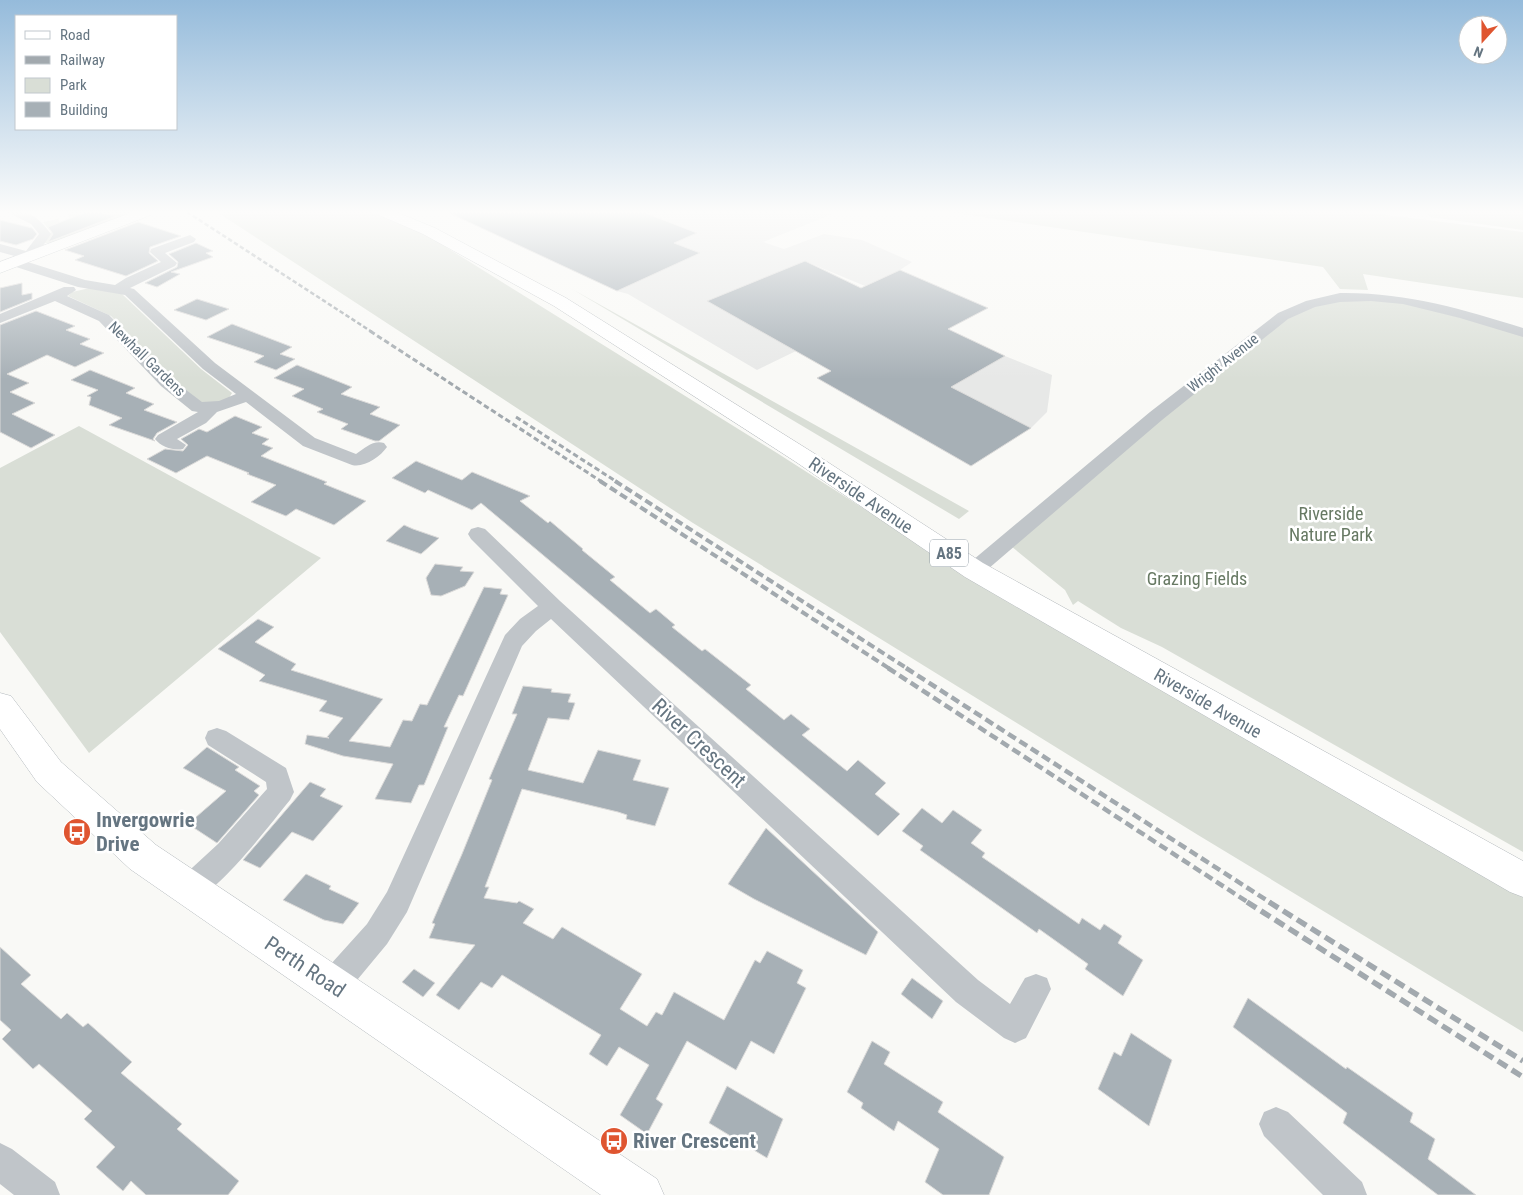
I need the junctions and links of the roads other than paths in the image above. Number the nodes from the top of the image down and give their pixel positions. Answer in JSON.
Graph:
{"nodes":[{"id":1,"x":33,"y":268,"type":"edge"},
{"id":2,"x":160,"y":268,"type":"edge"},
{"id":3,"x":497,"y":268,"type":"edge"},
{"id":4,"x":83,"y":284,"type":"junction"},
{"id":5,"x":119,"y":289,"type":"junction"},
{"id":6,"x":56,"y":296,"type":"junction"},
{"id":7,"x":0,"y":319,"type":"edge"},
{"id":8,"x":1523,"y":333,"type":"edge"},
{"id":9,"x":247,"y":395,"type":"junction"},
{"id":10,"x":211,"y":408,"type":"junction"},
{"id":11,"x":177,"y":445,"type":"dead end"},
{"id":12,"x":378,"y":447,"type":"dead end"},
{"id":13,"x":478,"y":534,"type":"dead end"},
{"id":14,"x":974,"y":570,"type":"junction"},
{"id":15,"x":552,"y":607,"type":"junction"},
{"id":16,"x":0,"y":705,"type":"edge"},
{"id":17,"x":217,"y":738,"type":"dead end"},
{"id":18,"x":1523,"y":880,"type":"edge"},
{"id":19,"x":190,"y":889,"type":"junction"},
{"id":20,"x":332,"y":986,"type":"junction"},
{"id":21,"x":1036,"y":989,"type":"dead end"},
{"id":22,"x":1276,"y":1124,"type":"dead end"},
{"id":23,"x":0,"y":1161,"type":"edge"},
{"id":24,"x":42,"y":1195,"type":"edge"},
{"id":25,"x":641,"y":1195,"type":"edge"},
{"id":26,"x":1349,"y":1195,"type":"edge"}],
"edges":[{"from":1,"to":4,"type":"street"},
{"from":2,"to":5,"type":"street"},
{"from":3,"to":14,"type":"main road","name":"Riverside Avenue","number":"A85"},
{"from":4,"to":5,"type":"street"},
{"from":4,"to":6,"type":"street"},
{"from":5,"to":9,"type":"street"},
{"from":6,"to":7,"type":"street"},
{"from":6,"to":10,"type":"street","name":"Newhall Gardens"},
{"from":8,"to":14,"type":"street","name":"Wright Avenue"},
{"from":9,"to":10,"type":"street"},
{"from":9,"to":12,"type":"street"},
{"from":10,"to":11,"type":"street"},
{"from":13,"to":15,"type":"street","name":"River Crescent"},
{"from":14,"to":18,"type":"main road","name":"Riverside Avenue","number":"A85"},
{"from":15,"to":20,"type":"street"},
{"from":15,"to":21,"type":"street","name":"River Crescent"},
{"from":16,"to":19,"type":"main road","name":"Perth Road"},
{"from":17,"to":19,"type":"street"},
{"from":19,"to":20,"type":"main road","name":"Perth Road"},
{"from":20,"to":25,"type":"main road","name":"Perth Road"},
{"from":22,"to":26,"type":"street"},
{"from":23,"to":24,"type":"street"}]}
